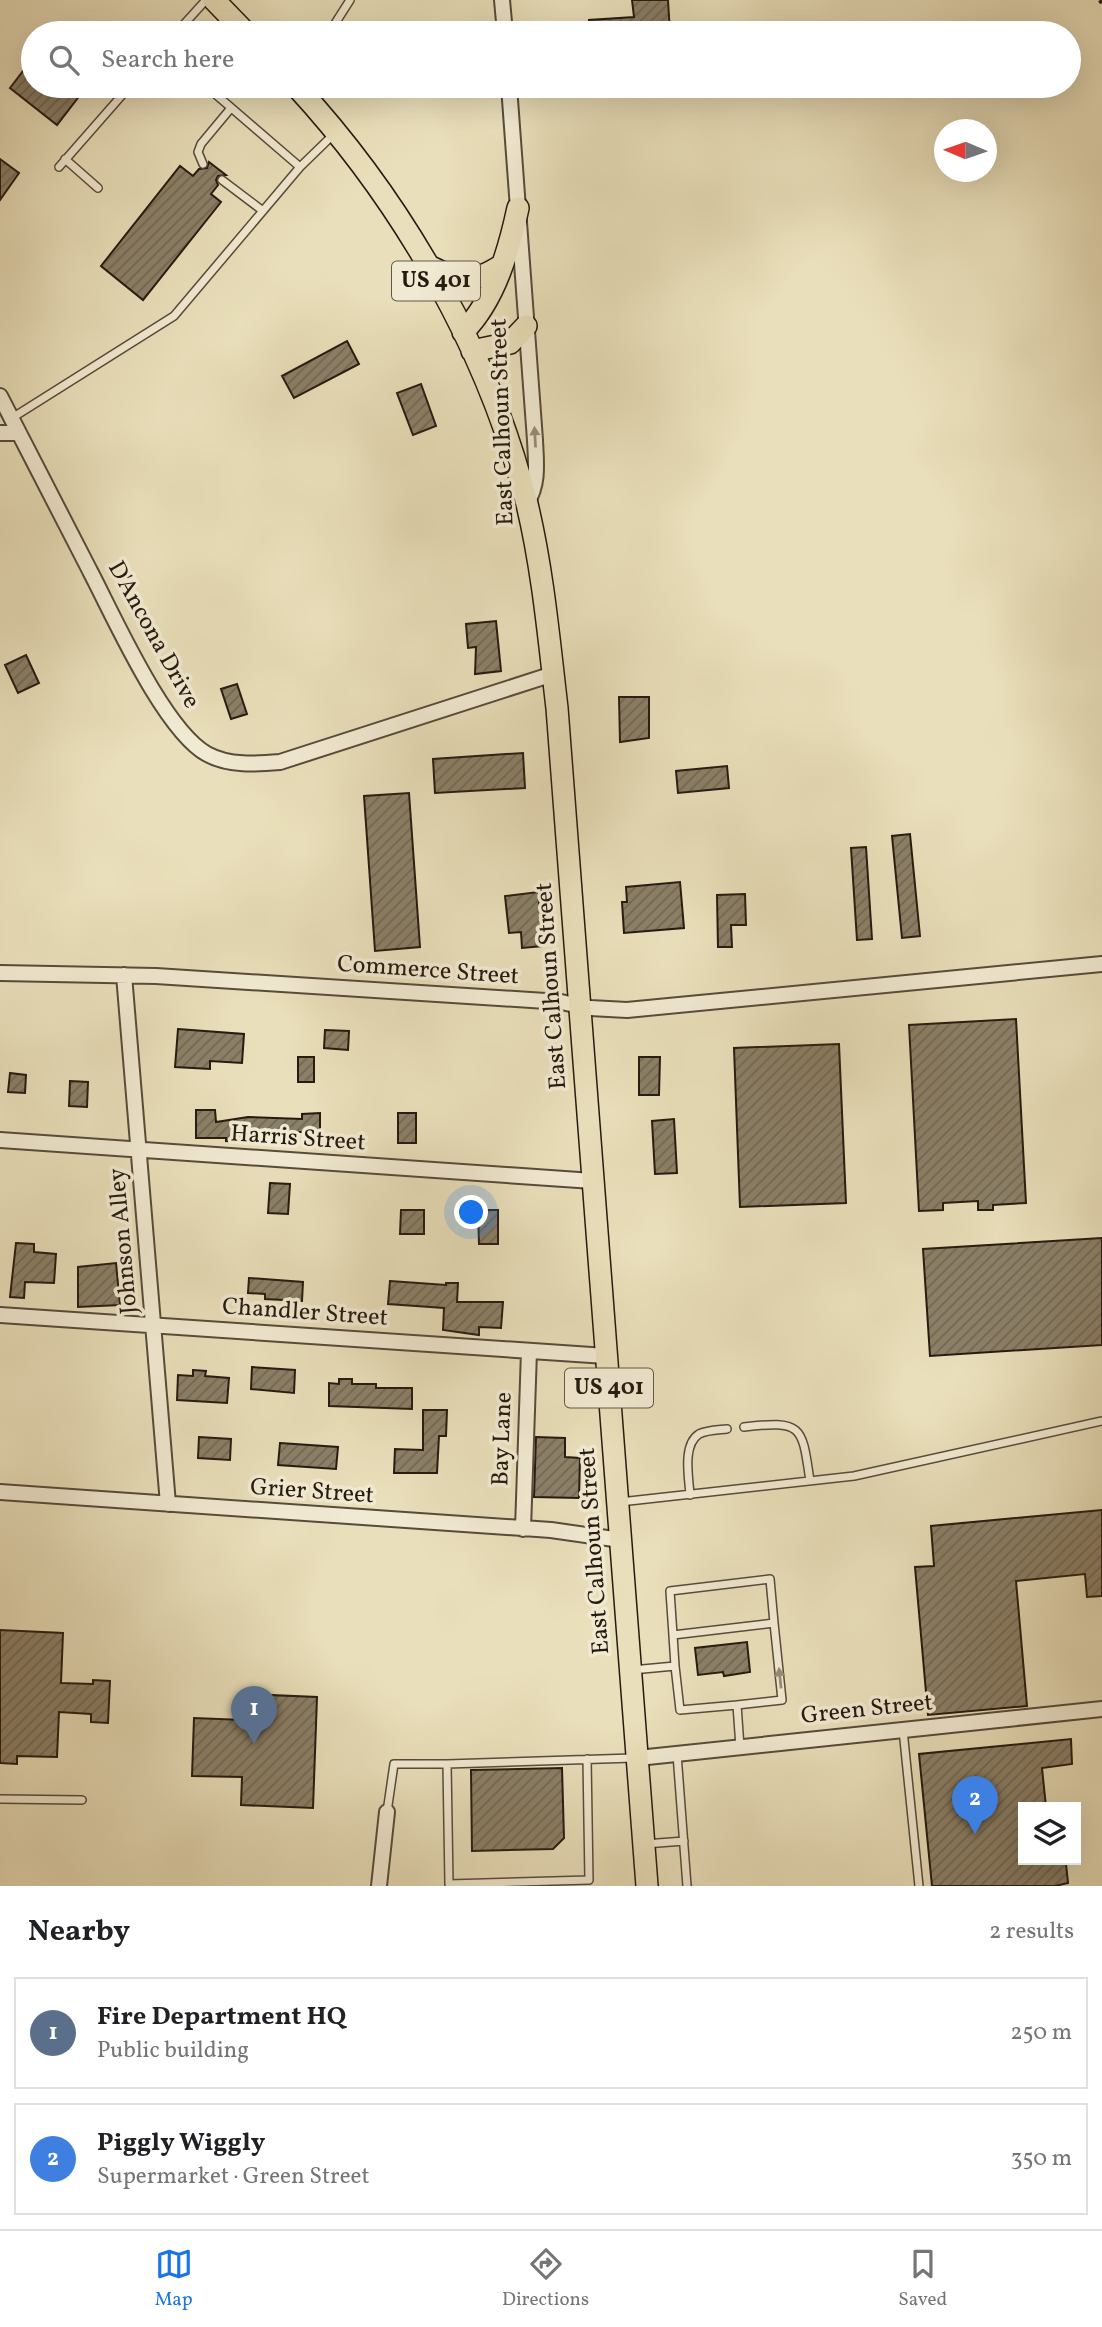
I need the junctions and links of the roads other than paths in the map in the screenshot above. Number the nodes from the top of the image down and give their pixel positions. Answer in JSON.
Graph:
{"nodes":[{"id":1,"x":206,"y":0,"type":"edge"},
{"id":2,"x":214,"y":0,"type":"edge"},
{"id":3,"x":502,"y":0,"type":"edge"},
{"id":4,"x":347,"y":1,"type":"edge"},
{"id":5,"x":187,"y":21,"type":"edge"},
{"id":6,"x":234,"y":21,"type":"edge"},
{"id":7,"x":336,"y":21,"type":"edge"},
{"id":8,"x":504,"y":21,"type":"edge"},
{"id":9,"x":119,"y":98,"type":"edge"},
{"id":10,"x":219,"y":98,"type":"edge"},
{"id":11,"x":306,"y":98,"type":"edge"},
{"id":12,"x":510,"y":98,"type":"edge"},
{"id":13,"x":231,"y":108,"type":"junction"},
{"id":14,"x":336,"y":132,"type":"junction"},
{"id":15,"x":65,"y":159,"type":"junction"},
{"id":16,"x":203,"y":164,"type":"dead end"},
{"id":17,"x":59,"y":167,"type":"dead end"},
{"id":18,"x":300,"y":167,"type":"junction"},
{"id":19,"x":222,"y":180,"type":"dead end"},
{"id":20,"x":99,"y":187,"type":"dead end"},
{"id":21,"x":518,"y":208,"type":"junction"},
{"id":22,"x":263,"y":211,"type":"junction"},
{"id":23,"x":427,"y":265,"type":"junction"},
{"id":24,"x":502,"y":265,"type":"junction"},
{"id":25,"x":526,"y":326,"type":"junction"},
{"id":26,"x":463,"y":331,"type":"junction"},
{"id":27,"x":472,"y":351,"type":"junction"},
{"id":28,"x":0,"y":396,"type":"edge"},
{"id":29,"x":12,"y":419,"type":"junction"},
{"id":30,"x":0,"y":433,"type":"edge"},
{"id":31,"x":19,"y":433,"type":"junction"},
{"id":32,"x":527,"y":503,"type":"junction"},
{"id":33,"x":553,"y":674,"type":"junction"},
{"id":34,"x":1102,"y":964,"type":"edge"},
{"id":35,"x":0,"y":973,"type":"edge"},
{"id":36,"x":124,"y":975,"type":"junction"},
{"id":37,"x":580,"y":1006,"type":"junction"},
{"id":38,"x":0,"y":1140,"type":"edge"},
{"id":39,"x":139,"y":1150,"type":"junction"},
{"id":40,"x":593,"y":1181,"type":"junction"},
{"id":41,"x":0,"y":1315,"type":"edge"},
{"id":42,"x":153,"y":1326,"type":"junction"},
{"id":43,"x":529,"y":1351,"type":"junction"},
{"id":44,"x":606,"y":1356,"type":"junction"},
{"id":45,"x":1102,"y":1422,"type":"edge"},
{"id":46,"x":744,"y":1427,"type":"dead end"},
{"id":47,"x":727,"y":1429,"type":"dead end"},
{"id":48,"x":810,"y":1481,"type":"junction"},
{"id":49,"x":0,"y":1492,"type":"edge"},
{"id":50,"x":690,"y":1494,"type":"junction"},
{"id":51,"x":618,"y":1502,"type":"junction"},
{"id":52,"x":168,"y":1504,"type":"junction"},
{"id":53,"x":523,"y":1529,"type":"junction"},
{"id":54,"x":621,"y":1540,"type":"junction"},
{"id":55,"x":774,"y":1623,"type":"junction"},
{"id":56,"x":673,"y":1635,"type":"junction"},
{"id":57,"x":675,"y":1666,"type":"junction"},
{"id":58,"x":631,"y":1671,"type":"junction"},
{"id":59,"x":737,"y":1705,"type":"junction"},
{"id":60,"x":1102,"y":1709,"type":"edge"},
{"id":61,"x":903,"y":1729,"type":"junction"},
{"id":62,"x":740,"y":1747,"type":"junction"},
{"id":63,"x":677,"y":1754,"type":"junction"},
{"id":64,"x":638,"y":1758,"type":"junction"},
{"id":65,"x":587,"y":1759,"type":"junction"},
{"id":66,"x":447,"y":1763,"type":"junction"},
{"id":67,"x":0,"y":1799,"type":"edge"},
{"id":68,"x":82,"y":1800,"type":"dead end"},
{"id":69,"x":387,"y":1812,"type":"joint"},
{"id":70,"x":684,"y":1841,"type":"junction"},
{"id":71,"x":644,"y":1844,"type":"junction"},
{"id":72,"x":687,"y":1884,"type":"edge"},
{"id":73,"x":471,"y":1885,"type":"edge"},
{"id":74,"x":379,"y":1886,"type":"edge"},
{"id":75,"x":648,"y":1886,"type":"edge"},
{"id":76,"x":919,"y":1886,"type":"edge"}],
"edges":[{"from":1,"to":5,"type":"lane"},
{"from":2,"to":6,"type":"main road"},
{"from":3,"to":8,"type":"street"},
{"from":4,"to":7,"type":"lane"},
{"from":9,"to":15,"type":"lane"},
{"from":10,"to":13,"type":"lane"},
{"from":11,"to":14,"type":"main road","number":"US 401"},
{"from":12,"to":21,"type":"street","name":"East Calhoun Street"},
{"from":13,"to":16,"type":"lane"},
{"from":13,"to":18,"type":"lane"},
{"from":14,"to":18,"type":"lane"},
{"from":14,"to":23,"type":"main road","number":"US 401"},
{"from":15,"to":17,"type":"lane"},
{"from":15,"to":20,"type":"lane"},
{"from":18,"to":22,"type":"lane"},
{"from":19,"to":22,"type":"lane"},
{"from":21,"to":24,"type":"main road"},
{"from":21,"to":25,"type":"street","name":"East Calhoun Street"},
{"from":22,"to":29,"type":"lane"},
{"from":23,"to":24,"type":"main road"},
{"from":23,"to":26,"type":"main road","number":"US 401"},
{"from":24,"to":26,"type":"main road"},
{"from":25,"to":27,"type":"main road"},
{"from":32,"to":25,"type":"street","name":"East Calhoun Street","one_way":true},
{"from":26,"to":27,"type":"main road","number":"US 401"},
{"from":27,"to":32,"type":"main road","number":"US 401"},
{"from":28,"to":29,"type":"street","name":"D'Ancona Drive"},
{"from":29,"to":31,"type":"street","name":"D'Ancona Drive"},
{"from":30,"to":31,"type":"street"},
{"from":31,"to":33,"type":"street","name":"D'Ancona Drive"},
{"from":32,"to":33,"type":"main road","name":"East Calhoun Street","number":"US 401"},
{"from":33,"to":37,"type":"main road","name":"East Calhoun Street","number":"US 401"},
{"from":34,"to":37,"type":"street","name":"Commerce Street"},
{"from":35,"to":36,"type":"street","name":"Commerce Street"},
{"from":36,"to":37,"type":"street","name":"Commerce Street"},
{"from":36,"to":39,"type":"street","name":"Johnson Alley"},
{"from":37,"to":40,"type":"main road","name":"East Calhoun Street","number":"US 401"},
{"from":38,"to":39,"type":"street","name":"Harris Street"},
{"from":39,"to":40,"type":"street","name":"Harris Street"},
{"from":39,"to":42,"type":"street","name":"Johnson Alley"},
{"from":40,"to":44,"type":"main road","name":"East Calhoun Street","number":"US 401"},
{"from":41,"to":42,"type":"street","name":"Chandler Street"},
{"from":42,"to":43,"type":"street","name":"Chandler Street"},
{"from":42,"to":52,"type":"street","name":"Johnson Alley"},
{"from":43,"to":44,"type":"street","name":"Chandler Street"},
{"from":43,"to":53,"type":"street","name":"Bay Lane"},
{"from":44,"to":51,"type":"main road","name":"East Calhoun Street","number":"US 401"},
{"from":45,"to":48,"type":"lane"},
{"from":46,"to":48,"type":"lane"},
{"from":47,"to":50,"type":"lane"},
{"from":48,"to":50,"type":"lane"},
{"from":49,"to":52,"type":"street","name":"Grier Street"},
{"from":50,"to":51,"type":"lane"},
{"from":51,"to":54,"type":"main road","name":"East Calhoun Street","number":"US 401"},
{"from":52,"to":53,"type":"street","name":"Grier Street"},
{"from":53,"to":54,"type":"street","name":"Grier Street"},
{"from":54,"to":58,"type":"main road","name":"East Calhoun Street","number":"US 401"},
{"from":55,"to":56,"type":"lane"},
{"from":55,"to":56,"type":"lane"},
{"from":59,"to":55,"type":"lane","one_way":true},
{"from":56,"to":57,"type":"lane"},
{"from":57,"to":58,"type":"lane"},
{"from":57,"to":59,"type":"lane"},
{"from":58,"to":64,"type":"main road","name":"East Calhoun Street","number":"US 401"},
{"from":59,"to":62,"type":"lane"},
{"from":60,"to":61,"type":"street","name":"Green Street"},
{"from":61,"to":62,"type":"street","name":"Green Street"},
{"from":61,"to":76,"type":"lane"},
{"from":62,"to":63,"type":"street","name":"Green Street"},
{"from":63,"to":64,"type":"street","name":"Green Street"},
{"from":63,"to":70,"type":"lane"},
{"from":64,"to":65,"type":"lane"},
{"from":64,"to":71,"type":"main road","name":"East Calhoun Street","number":"US 401"},
{"from":65,"to":66,"type":"lane"},
{"from":65,"to":73,"type":"lane"},
{"from":66,"to":69,"type":"lane"},
{"from":66,"to":73,"type":"lane"},
{"from":67,"to":68,"type":"lane"},
{"from":69,"to":74,"type":"street"},
{"from":70,"to":71,"type":"lane"},
{"from":70,"to":72,"type":"lane"},
{"from":71,"to":75,"type":"main road","name":"East Calhoun Street","number":"US 401"}]}
